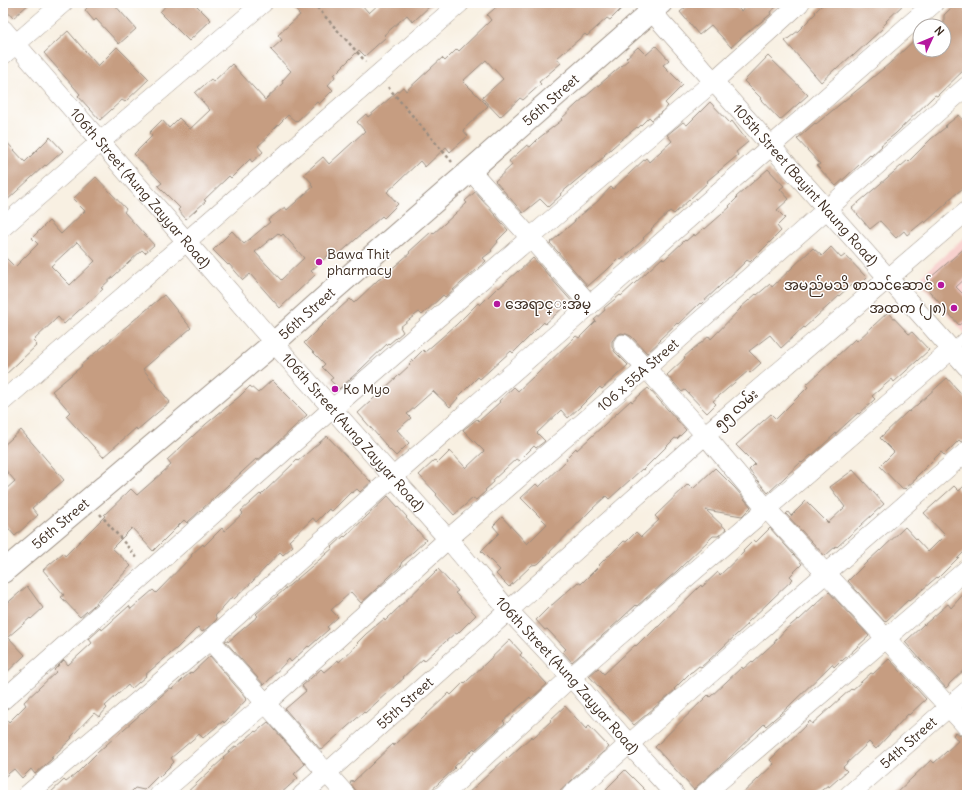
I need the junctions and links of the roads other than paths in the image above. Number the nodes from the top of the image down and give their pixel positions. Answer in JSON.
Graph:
{"nodes":[{"id":1,"x":63,"y":3,"type":"edge"},
{"id":2,"x":264,"y":3,"type":"edge"},
{"id":3,"x":460,"y":3,"type":"edge"},
{"id":4,"x":800,"y":3,"type":"edge"},
{"id":5,"x":934,"y":3,"type":"edge"},
{"id":6,"x":652,"y":6,"type":"edge"},
{"id":7,"x":3,"y":29,"type":"edge"},
{"id":8,"x":9,"y":49,"type":"edge"},
{"id":9,"x":714,"y":81,"type":"junction"},
{"id":10,"x":967,"y":86,"type":"edge"},
{"id":11,"x":100,"y":142,"type":"junction"},
{"id":12,"x":770,"y":146,"type":"junction"},
{"id":13,"x":470,"y":170,"type":"junction"},
{"id":14,"x":828,"y":209,"type":"junction"},
{"id":15,"x":967,"y":211,"type":"edge"},
{"id":16,"x":3,"y":227,"type":"edge"},
{"id":17,"x":530,"y":238,"type":"junction"},
{"id":18,"x":186,"y":241,"type":"junction"},
{"id":19,"x":889,"y":278,"type":"junction"},
{"id":20,"x":590,"y":305,"type":"junction"},
{"id":21,"x":967,"y":334,"type":"edge"},
{"id":22,"x":274,"y":343,"type":"junction"},
{"id":23,"x":623,"y":344,"type":"dead end"},
{"id":24,"x":952,"y":349,"type":"junction"},
{"id":25,"x":967,"y":367,"type":"edge"},
{"id":26,"x":646,"y":368,"type":"junction"},
{"id":27,"x":3,"y":401,"type":"edge"},
{"id":28,"x":332,"y":409,"type":"junction"},
{"id":29,"x":705,"y":435,"type":"junction"},
{"id":30,"x":967,"y":451,"type":"edge"},
{"id":31,"x":393,"y":477,"type":"junction"},
{"id":32,"x":766,"y":508,"type":"junction"},
{"id":33,"x":448,"y":539,"type":"junction"},
{"id":34,"x":967,"y":570,"type":"edge"},
{"id":35,"x":3,"y":572,"type":"edge"},
{"id":36,"x":826,"y":574,"type":"junction"},
{"id":37,"x":508,"y":610,"type":"junction"},
{"id":38,"x":886,"y":639,"type":"junction"},
{"id":39,"x":210,"y":640,"type":"junction"},
{"id":40,"x":571,"y":677,"type":"junction"},
{"id":41,"x":967,"y":691,"type":"edge"},
{"id":42,"x":3,"y":700,"type":"edge"},
{"id":43,"x":266,"y":703,"type":"junction"},
{"id":44,"x":949,"y":707,"type":"junction"},
{"id":45,"x":967,"y":727,"type":"edge"},
{"id":46,"x":629,"y":744,"type":"junction"},
{"id":47,"x":327,"y":774,"type":"junction"},
{"id":48,"x":27,"y":795,"type":"edge"},
{"id":49,"x":159,"y":795,"type":"edge"},
{"id":50,"x":302,"y":795,"type":"edge"},
{"id":51,"x":346,"y":795,"type":"edge"},
{"id":52,"x":443,"y":795,"type":"edge"},
{"id":53,"x":572,"y":795,"type":"edge"},
{"id":54,"x":675,"y":795,"type":"edge"},
{"id":55,"x":704,"y":795,"type":"edge"},
{"id":56,"x":849,"y":795,"type":"edge"}],
"edges":[{"from":1,"to":8,"type":"street"},
{"from":2,"to":11,"type":"street"},
{"from":3,"to":18,"type":"street"},
{"from":4,"to":9,"type":"street"},
{"from":5,"to":12,"type":"street"},
{"from":6,"to":9,"type":"street","name":"105th Street (Bayint Naung Road)"},
{"from":6,"to":13,"type":"street","name":"56th Street"},
{"from":7,"to":8,"type":"street","name":"106th Street (Aung Zayyar Road)"},
{"from":8,"to":11,"type":"street","name":"106th Street (Aung Zayyar Road)"},
{"from":9,"to":12,"type":"street","name":"105th Street (Bayint Naung Road)"},
{"from":9,"to":17,"type":"street"},
{"from":10,"to":14,"type":"street","name":"106 x 55A Street"},
{"from":11,"to":16,"type":"street"},
{"from":11,"to":18,"type":"street","name":"106th Street (Aung Zayyar Road)"},
{"from":12,"to":14,"type":"street","name":"105th Street (Bayint Naung Road)"},
{"from":12,"to":20,"type":"street"},
{"from":13,"to":17,"type":"street"},
{"from":13,"to":22,"type":"street","name":"56th Street"},
{"from":14,"to":19,"type":"street","name":"105th Street (Bayint Naung Road)"},
{"from":14,"to":26,"type":"street","name":"106 x 55A Street"},
{"from":15,"to":19,"type":"street","name":"၅၅ လမ်း"},
{"from":17,"to":20,"type":"street"},
{"from":17,"to":28,"type":"street"},
{"from":18,"to":22,"type":"street","name":"106th Street (Aung Zayyar Road)"},
{"from":18,"to":27,"type":"street"},
{"from":19,"to":24,"type":"street","name":"105th Street (Bayint Naung Road)"},
{"from":19,"to":29,"type":"street","name":"၅၅ လမ်း"},
{"from":20,"to":31,"type":"street"},
{"from":21,"to":24,"type":"lane"},
{"from":22,"to":28,"type":"street","name":"106th Street (Aung Zayyar Road)"},
{"from":22,"to":35,"type":"street","name":"56th Street"},
{"from":23,"to":26,"type":"street"},
{"from":24,"to":25,"type":"street","name":"105th Street (Bayint Naung Road)"},
{"from":24,"to":32,"type":"street"},
{"from":26,"to":29,"type":"street"},
{"from":26,"to":33,"type":"street","name":"106 x 55A Street"},
{"from":28,"to":31,"type":"street","name":"106th Street (Aung Zayyar Road)"},
{"from":28,"to":42,"type":"street"},
{"from":29,"to":32,"type":"street"},
{"from":29,"to":37,"type":"street","name":"၅၅ လမ်း"},
{"from":30,"to":36,"type":"street"},
{"from":31,"to":33,"type":"street","name":"106th Street (Aung Zayyar Road)"},
{"from":31,"to":39,"type":"street"},
{"from":32,"to":36,"type":"street"},
{"from":32,"to":40,"type":"street"},
{"from":33,"to":37,"type":"street","name":"106th Street (Aung Zayyar Road)"},
{"from":33,"to":43,"type":"street","name":"106 x 55A Street"},
{"from":34,"to":38,"type":"street"},
{"from":36,"to":38,"type":"street"},
{"from":36,"to":46,"type":"street"},
{"from":37,"to":40,"type":"street","name":"106th Street (Aung Zayyar Road)"},
{"from":37,"to":47,"type":"street","name":"55th Street"},
{"from":38,"to":44,"type":"street"},
{"from":38,"to":55,"type":"street"},
{"from":39,"to":43,"type":"street"},
{"from":39,"to":48,"type":"street"},
{"from":40,"to":46,"type":"street","name":"106th Street (Aung Zayyar Road)"},
{"from":40,"to":52,"type":"street"},
{"from":41,"to":44,"type":"street","name":"54th Street"},
{"from":43,"to":47,"type":"street"},
{"from":43,"to":49,"type":"street","name":"106 x 55A Street"},
{"from":44,"to":45,"type":"street"},
{"from":44,"to":56,"type":"street","name":"54th Street"},
{"from":46,"to":53,"type":"street"},
{"from":46,"to":54,"type":"street","name":"106th Street (Aung Zayyar Road)"},
{"from":47,"to":50,"type":"street","name":"55th Street"},
{"from":47,"to":51,"type":"street"}]}
